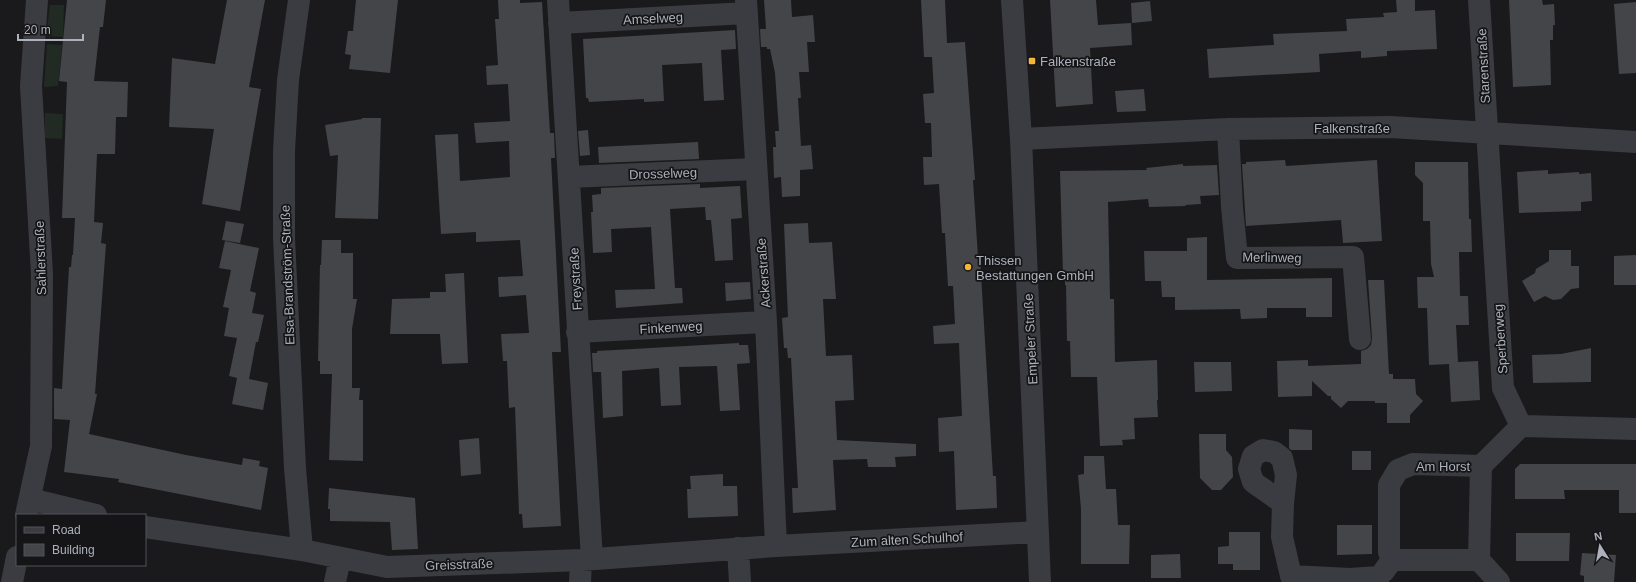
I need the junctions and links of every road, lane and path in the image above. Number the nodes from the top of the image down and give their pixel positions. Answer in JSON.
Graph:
{"nodes":[{"id":1,"x":37,"y":0,"type":"edge"},
{"id":2,"x":299,"y":0,"type":"edge"},
{"id":3,"x":558,"y":0,"type":"edge"},
{"id":4,"x":1012,"y":0,"type":"edge"},
{"id":5,"x":1479,"y":0,"type":"edge"},
{"id":6,"x":747,"y":7,"type":"edge"},
{"id":7,"x":559,"y":23,"type":"junction"},
{"id":8,"x":1228,"y":129,"type":"junction"},
{"id":9,"x":1487,"y":132,"type":"junction"},
{"id":10,"x":1021,"y":140,"type":"junction"},
{"id":11,"x":1636,"y":142,"type":"edge"},
{"id":12,"x":756,"y":169,"type":"junction"},
{"id":13,"x":569,"y":177,"type":"junction"},
{"id":14,"x":766,"y":322,"type":"junction"},
{"id":15,"x":577,"y":332,"type":"junction"},
{"id":16,"x":1360,"y":339,"type":"dead end"},
{"id":17,"x":1521,"y":426,"type":"junction"},
{"id":18,"x":1636,"y":429,"type":"edge"},
{"id":19,"x":1481,"y":466,"type":"junction"},
{"id":20,"x":1283,"y":503,"type":"dead end"},
{"id":21,"x":28,"y":507,"type":"edge"},
{"id":22,"x":88,"y":514,"type":"edge"},
{"id":23,"x":146,"y":527,"type":"edge"},
{"id":24,"x":1038,"y":532,"type":"junction"},
{"id":25,"x":776,"y":546,"type":"junction"},
{"id":26,"x":738,"y":548,"type":"junction"},
{"id":27,"x":302,"y":550,"type":"junction"},
{"id":28,"x":340,"y":558,"type":"junction"},
{"id":29,"x":586,"y":559,"type":"junction"},
{"id":30,"x":1479,"y":560,"type":"junction"},
{"id":31,"x":16,"y":562,"type":"edge"},
{"id":32,"x":1383,"y":573,"type":"edge"},
{"id":33,"x":12,"y":582,"type":"edge"},
{"id":34,"x":335,"y":582,"type":"edge"},
{"id":35,"x":580,"y":582,"type":"edge"},
{"id":36,"x":740,"y":582,"type":"edge"},
{"id":37,"x":1040,"y":582,"type":"edge"},
{"id":38,"x":1499,"y":582,"type":"edge"}],
"edges":[{"from":1,"to":21,"type":"street","name":"Sahlerstraße"},
{"from":2,"to":27,"type":"street","name":"Elsa-Brandström-Straße"},
{"from":3,"to":7,"type":"street","name":"Freystraße"},
{"from":4,"to":10,"type":"street","name":"Empeler Straße"},
{"from":5,"to":9,"type":"street","name":"Starenstraße"},
{"from":6,"to":7,"type":"street","name":"Amselweg"},
{"from":6,"to":12,"type":"street","name":"Ackerstraße"},
{"from":7,"to":13,"type":"street","name":"Freystraße"},
{"from":8,"to":9,"type":"street","name":"Falkenstraße"},
{"from":8,"to":10,"type":"street","name":"Falkenstraße"},
{"from":8,"to":16,"type":"street","name":"Merlinweg"},
{"from":9,"to":11,"type":"street","name":"Falkenstraße"},
{"from":9,"to":17,"type":"street","name":"Sperberweg"},
{"from":10,"to":24,"type":"street","name":"Empeler Straße"},
{"from":12,"to":13,"type":"street","name":"Drosselweg"},
{"from":12,"to":14,"type":"street","name":"Ackerstraße"},
{"from":13,"to":15,"type":"street","name":"Freystraße"},
{"from":14,"to":15,"type":"street","name":"Finkenweg"},
{"from":14,"to":25,"type":"street","name":"Ackerstraße"},
{"from":15,"to":29,"type":"street","name":"Freystraße"},
{"from":17,"to":18,"type":"street"},
{"from":17,"to":19,"type":"street","name":"Am Horst"},
{"from":19,"to":30,"type":"street","name":"Am Horst"},
{"from":19,"to":32,"type":"street","name":"Am Horst"},
{"from":20,"to":32,"type":"street"},
{"from":21,"to":22,"type":"street"},
{"from":23,"to":27,"type":"street","name":"Greisstraße"},
{"from":24,"to":25,"type":"street","name":"Zum alten Schulhof"},
{"from":24,"to":37,"type":"street","name":"Empeler Straße"},
{"from":25,"to":26,"type":"street","name":"Greisstraße"},
{"from":26,"to":29,"type":"street","name":"Greisstraße"},
{"from":26,"to":36,"type":"street"},
{"from":27,"to":28,"type":"street","name":"Greisstraße"},
{"from":28,"to":29,"type":"street","name":"Greisstraße"},
{"from":28,"to":34,"type":"street"},
{"from":29,"to":35,"type":"street","name":"Freystraße"},
{"from":30,"to":32,"type":"street"},
{"from":30,"to":38,"type":"street"},
{"from":31,"to":33,"type":"street"}]}
